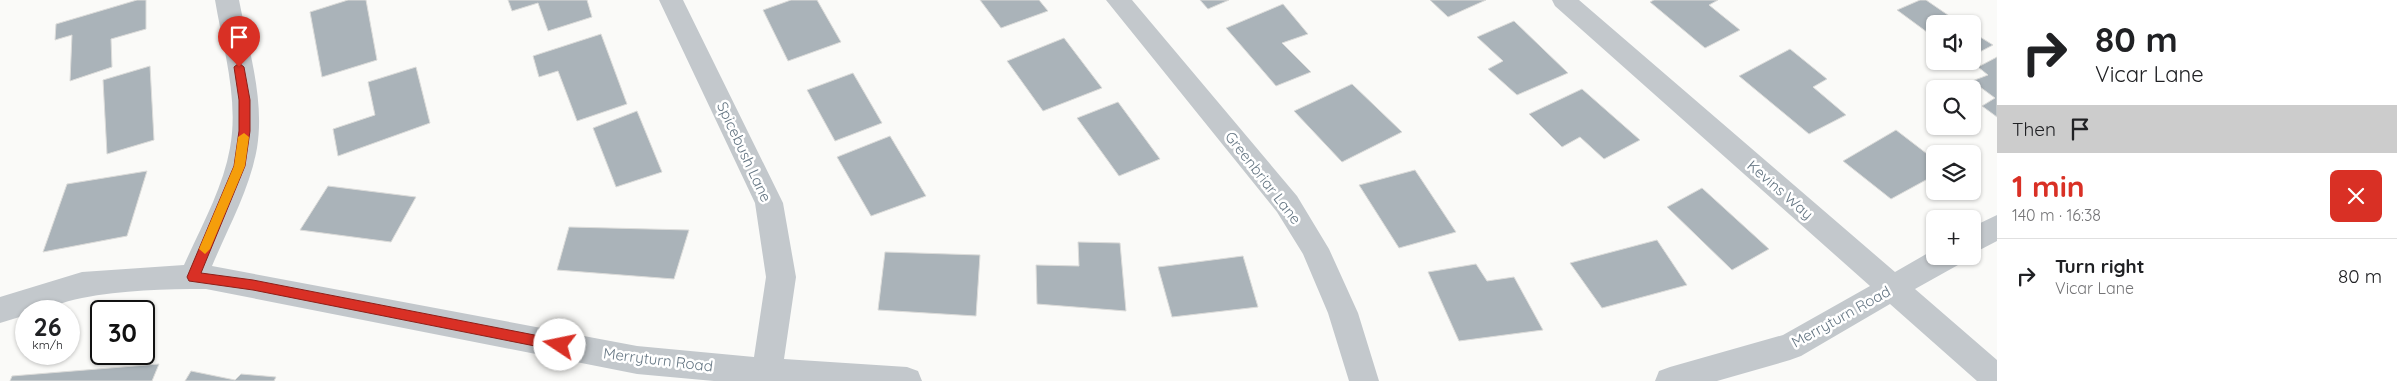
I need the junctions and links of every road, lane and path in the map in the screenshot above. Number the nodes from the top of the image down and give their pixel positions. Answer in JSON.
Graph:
{"nodes":[{"id":1,"x":228,"y":0,"type":"edge"},
{"id":2,"x":671,"y":0,"type":"edge"},
{"id":3,"x":1118,"y":0,"type":"edge"},
{"id":4,"x":1564,"y":0,"type":"edge"},
{"id":5,"x":1997,"y":227,"type":"edge"},
{"id":6,"x":1981,"y":237,"type":"edge"},
{"id":7,"x":1933,"y":265,"type":"edge"},
{"id":8,"x":193,"y":277,"type":"junction"},
{"id":9,"x":1892,"y":289,"type":"junction"},
{"id":10,"x":0,"y":310,"type":"edge"},
{"id":11,"x":767,"y":372,"type":"junction"},
{"id":12,"x":1997,"y":379,"type":"edge"},
{"id":13,"x":907,"y":381,"type":"edge"},
{"id":14,"x":1364,"y":381,"type":"edge"},
{"id":15,"x":1670,"y":381,"type":"edge"}],
"edges":[{"from":1,"to":8,"type":"street"},
{"from":2,"to":11,"type":"street","name":"Spicebush Lane"},
{"from":3,"to":14,"type":"street","name":"Greenbriar Lane"},
{"from":4,"to":9,"type":"street","name":"Kevins Way"},
{"from":5,"to":6,"type":"street"},
{"from":7,"to":9,"type":"street","name":"Merryturn Road"},
{"from":8,"to":10,"type":"street","name":"Merryturn Road"},
{"from":8,"to":11,"type":"street","name":"Merryturn Road"},
{"from":9,"to":12,"type":"street","name":"Kevins Way"},
{"from":9,"to":15,"type":"street","name":"Merryturn Road"},
{"from":11,"to":13,"type":"street","name":"Merryturn Road"}]}
